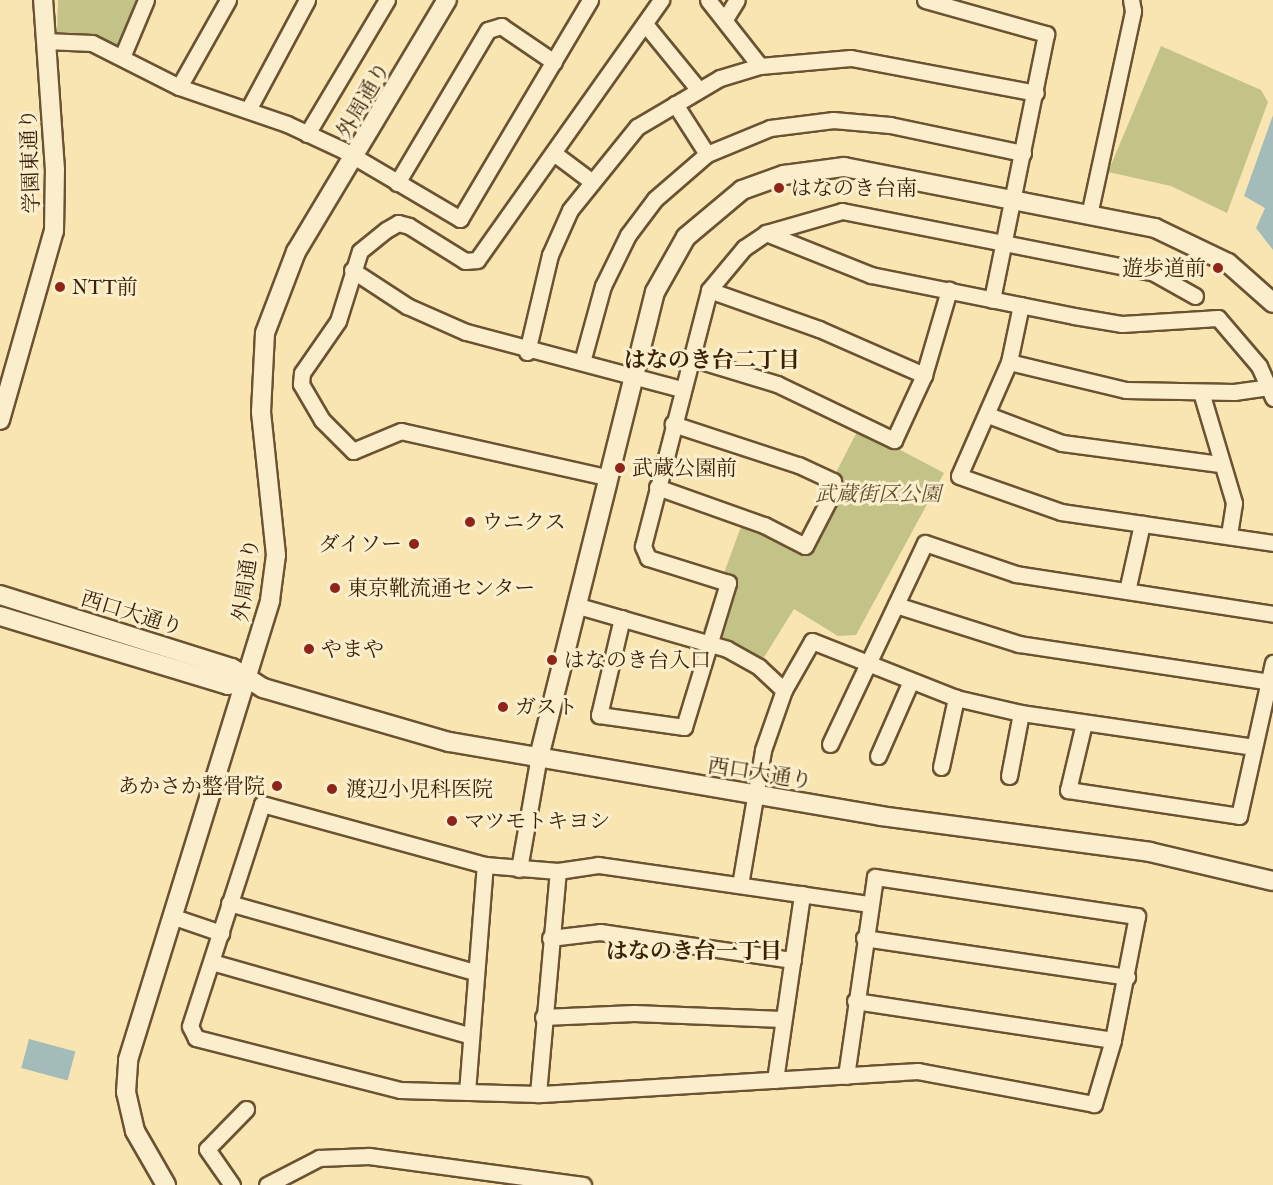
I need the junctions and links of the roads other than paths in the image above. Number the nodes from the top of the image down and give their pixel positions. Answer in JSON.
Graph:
{"nodes":[{"id":1,"x":43,"y":0,"type":"edge"},
{"id":2,"x":146,"y":0,"type":"edge"},
{"id":3,"x":228,"y":0,"type":"edge"},
{"id":4,"x":307,"y":0,"type":"edge"},
{"id":5,"x":387,"y":0,"type":"edge"},
{"id":6,"x":447,"y":0,"type":"edge"},
{"id":7,"x":590,"y":0,"type":"edge"},
{"id":8,"x":661,"y":0,"type":"edge"},
{"id":9,"x":708,"y":0,"type":"edge"},
{"id":10,"x":737,"y":0,"type":"edge"},
{"id":11,"x":925,"y":0,"type":"edge"},
{"id":12,"x":1131,"y":0,"type":"edge"},
{"id":13,"x":974,"y":6,"type":"edge"},
{"id":14,"x":725,"y":19,"type":"junction"},
{"id":15,"x":645,"y":24,"type":"junction"},
{"id":16,"x":45,"y":41,"type":"junction"},
{"id":17,"x":122,"y":57,"type":"junction"},
{"id":18,"x":554,"y":62,"type":"junction"},
{"id":19,"x":760,"y":66,"type":"junction"},
{"id":20,"x":179,"y":87,"type":"junction"},
{"id":21,"x":698,"y":89,"type":"junction"},
{"id":22,"x":1036,"y":93,"type":"junction"},
{"id":23,"x":675,"y":104,"type":"junction"},
{"id":24,"x":248,"y":110,"type":"junction"},
{"id":25,"x":307,"y":134,"type":"junction"},
{"id":26,"x":1023,"y":153,"type":"junction"},
{"id":27,"x":555,"y":154,"type":"junction"},
{"id":28,"x":707,"y":154,"type":"junction"},
{"id":29,"x":355,"y":157,"type":"junction"},
{"id":30,"x":591,"y":181,"type":"junction"},
{"id":31,"x":397,"y":183,"type":"junction"},
{"id":32,"x":1014,"y":202,"type":"junction"},
{"id":33,"x":1089,"y":215,"type":"junction"},
{"id":34,"x":766,"y":233,"type":"junction"},
{"id":35,"x":1003,"y":245,"type":"junction"},
{"id":36,"x":352,"y":270,"type":"junction"},
{"id":37,"x":709,"y":290,"type":"junction"},
{"id":38,"x":949,"y":290,"type":"junction"},
{"id":39,"x":1195,"y":296,"type":"dead end"},
{"id":40,"x":992,"y":300,"type":"junction"},
{"id":41,"x":1273,"y":303,"type":"edge"},
{"id":42,"x":1022,"y":305,"type":"junction"},
{"id":43,"x":527,"y":352,"type":"junction"},
{"id":44,"x":688,"y":357,"type":"junction"},
{"id":45,"x":582,"y":362,"type":"junction"},
{"id":46,"x":1009,"y":362,"type":"junction"},
{"id":47,"x":632,"y":375,"type":"junction"},
{"id":48,"x":924,"y":375,"type":"junction"},
{"id":49,"x":682,"y":389,"type":"junction"},
{"id":50,"x":1201,"y":392,"type":"junction"},
{"id":51,"x":1271,"y":393,"type":"edge"},
{"id":52,"x":988,"y":415,"type":"junction"},
{"id":53,"x":0,"y":420,"type":"edge"},
{"id":54,"x":673,"y":424,"type":"junction"},
{"id":55,"x":1221,"y":464,"type":"junction"},
{"id":56,"x":606,"y":477,"type":"junction"},
{"id":57,"x":657,"y":487,"type":"junction"},
{"id":58,"x":1142,"y":524,"type":"junction"},
{"id":59,"x":1230,"y":536,"type":"junction"},
{"id":60,"x":1273,"y":543,"type":"edge"},
{"id":61,"x":1126,"y":591,"type":"junction"},
{"id":62,"x":0,"y":596,"type":"edge"},
{"id":63,"x":575,"y":605,"type":"junction"},
{"id":64,"x":896,"y":605,"type":"junction"},
{"id":65,"x":1273,"y":614,"type":"edge"},
{"id":66,"x":0,"y":616,"type":"edge"},
{"id":67,"x":622,"y":618,"type":"junction"},
{"id":68,"x":707,"y":645,"type":"junction"},
{"id":69,"x":1273,"y":663,"type":"edge"},
{"id":70,"x":867,"y":666,"type":"junction"},
{"id":71,"x":246,"y":681,"type":"junction"},
{"id":72,"x":1269,"y":682,"type":"junction"},
{"id":73,"x":910,"y":683,"type":"junction"},
{"id":74,"x":784,"y":690,"type":"junction"},
{"id":75,"x":956,"y":698,"type":"junction"},
{"id":76,"x":1021,"y":713,"type":"junction"},
{"id":77,"x":1268,"y":717,"type":"edge"},
{"id":78,"x":1084,"y":723,"type":"junction"},
{"id":79,"x":830,"y":744,"type":"dead end"},
{"id":80,"x":1254,"y":747,"type":"junction"},
{"id":81,"x":878,"y":756,"type":"dead end"},
{"id":82,"x":538,"y":760,"type":"junction"},
{"id":83,"x":941,"y":767,"type":"dead end"},
{"id":84,"x":1009,"y":776,"type":"dead end"},
{"id":85,"x":754,"y":795,"type":"junction"},
{"id":86,"x":485,"y":864,"type":"junction"},
{"id":87,"x":519,"y":869,"type":"junction"},
{"id":88,"x":558,"y":871,"type":"junction"},
{"id":89,"x":1273,"y":881,"type":"edge"},
{"id":90,"x":740,"y":885,"type":"junction"},
{"id":91,"x":802,"y":894,"type":"junction"},
{"id":92,"x":229,"y":903,"type":"junction"},
{"id":93,"x":869,"y":904,"type":"junction"},
{"id":94,"x":174,"y":917,"type":"junction"},
{"id":95,"x":221,"y":933,"type":"junction"},
{"id":96,"x":550,"y":938,"type":"junction"},
{"id":97,"x":864,"y":938,"type":"junction"},
{"id":98,"x":793,"y":960,"type":"junction"},
{"id":99,"x":212,"y":962,"type":"junction"},
{"id":100,"x":475,"y":972,"type":"junction"},
{"id":101,"x":1127,"y":978,"type":"junction"},
{"id":102,"x":855,"y":1001,"type":"junction"},
{"id":103,"x":543,"y":1017,"type":"junction"},
{"id":104,"x":782,"y":1020,"type":"junction"},
{"id":105,"x":469,"y":1035,"type":"junction"},
{"id":106,"x":1113,"y":1040,"type":"junction"},
{"id":107,"x":846,"y":1076,"type":"junction"},
{"id":108,"x":775,"y":1080,"type":"junction"},
{"id":109,"x":467,"y":1092,"type":"junction"},
{"id":110,"x":538,"y":1094,"type":"junction"},
{"id":111,"x":246,"y":1109,"type":"dead end"},
{"id":112,"x":493,"y":1179,"type":"edge"},
{"id":113,"x":166,"y":1185,"type":"edge"},
{"id":114,"x":232,"y":1185,"type":"edge"},
{"id":115,"x":267,"y":1185,"type":"edge"},
{"id":116,"x":583,"y":1185,"type":"edge"}],
"edges":[{"from":1,"to":16,"type":"street","name":"学園東通り"},
{"from":2,"to":17,"type":"street"},
{"from":3,"to":20,"type":"street"},
{"from":4,"to":24,"type":"street"},
{"from":5,"to":25,"type":"street"},
{"from":6,"to":29,"type":"street","name":"外周通り"},
{"from":7,"to":18,"type":"street"},
{"from":8,"to":15,"type":"street"},
{"from":9,"to":14,"type":"street"},
{"from":10,"to":14,"type":"street"},
{"from":11,"to":13,"type":"street"},
{"from":12,"to":33,"type":"street"},
{"from":13,"to":22,"type":"street"},
{"from":14,"to":19,"type":"street"},
{"from":15,"to":21,"type":"street"},
{"from":15,"to":27,"type":"street"},
{"from":16,"to":17,"type":"street"},
{"from":16,"to":53,"type":"street","name":"学園東通り"},
{"from":17,"to":20,"type":"street"},
{"from":18,"to":31,"type":"street"},
{"from":18,"to":31,"type":"street"},
{"from":19,"to":21,"type":"street"},
{"from":19,"to":22,"type":"street"},
{"from":20,"to":24,"type":"street"},
{"from":21,"to":23,"type":"street"},
{"from":22,"to":26,"type":"street"},
{"from":23,"to":28,"type":"street"},
{"from":23,"to":30,"type":"street"},
{"from":24,"to":25,"type":"street"},
{"from":25,"to":29,"type":"street"},
{"from":26,"to":28,"type":"street"},
{"from":26,"to":32,"type":"street"},
{"from":27,"to":30,"type":"street"},
{"from":27,"to":36,"type":"street"},
{"from":28,"to":45,"type":"street"},
{"from":29,"to":31,"type":"street"},
{"from":29,"to":71,"type":"street","name":"外周通り"},
{"from":30,"to":43,"type":"street"},
{"from":32,"to":33,"type":"street"},
{"from":32,"to":35,"type":"street"},
{"from":32,"to":47,"type":"street"},
{"from":33,"to":41,"type":"street"},
{"from":34,"to":35,"type":"street"},
{"from":34,"to":37,"type":"street"},
{"from":34,"to":38,"type":"street"},
{"from":35,"to":39,"type":"street"},
{"from":35,"to":40,"type":"street"},
{"from":36,"to":43,"type":"street"},
{"from":36,"to":56,"type":"street"},
{"from":37,"to":44,"type":"street"},
{"from":37,"to":48,"type":"street"},
{"from":38,"to":40,"type":"street"},
{"from":38,"to":48,"type":"street"},
{"from":40,"to":42,"type":"street"},
{"from":42,"to":46,"type":"street"},
{"from":42,"to":51,"type":"street"},
{"from":43,"to":45,"type":"street"},
{"from":44,"to":48,"type":"street"},
{"from":44,"to":49,"type":"street"},
{"from":45,"to":47,"type":"street"},
{"from":46,"to":50,"type":"street"},
{"from":46,"to":52,"type":"street"},
{"from":47,"to":49,"type":"street"},
{"from":47,"to":56,"type":"street"},
{"from":49,"to":54,"type":"street"},
{"from":50,"to":51,"type":"street"},
{"from":50,"to":55,"type":"street"},
{"from":52,"to":55,"type":"street"},
{"from":52,"to":58,"type":"street"},
{"from":54,"to":57,"type":"street"},
{"from":54,"to":57,"type":"street"},
{"from":55,"to":59,"type":"street"},
{"from":56,"to":63,"type":"street"},
{"from":57,"to":68,"type":"street"},
{"from":58,"to":59,"type":"street"},
{"from":58,"to":61,"type":"street"},
{"from":59,"to":60,"type":"street"},
{"from":61,"to":64,"type":"street"},
{"from":61,"to":65,"type":"street"},
{"from":62,"to":71,"type":"street","name":"西口大通り"},
{"from":63,"to":67,"type":"street"},
{"from":63,"to":82,"type":"street"},
{"from":64,"to":70,"type":"street"},
{"from":64,"to":72,"type":"street"},
{"from":66,"to":71,"type":"street","name":"西口大通り"},
{"from":67,"to":68,"type":"street"},
{"from":67,"to":68,"type":"street"},
{"from":68,"to":74,"type":"street"},
{"from":69,"to":72,"type":"street"},
{"from":70,"to":73,"type":"street"},
{"from":70,"to":74,"type":"street"},
{"from":70,"to":79,"type":"street"},
{"from":71,"to":82,"type":"street","name":"西口大通り"},
{"from":71,"to":94,"type":"street","name":"外周通り"},
{"from":72,"to":77,"type":"street"},
{"from":73,"to":75,"type":"street"},
{"from":73,"to":81,"type":"street"},
{"from":74,"to":85,"type":"street"},
{"from":75,"to":76,"type":"street"},
{"from":75,"to":83,"type":"street"},
{"from":76,"to":78,"type":"street"},
{"from":76,"to":84,"type":"street"},
{"from":77,"to":80,"type":"street"},
{"from":78,"to":80,"type":"street"},
{"from":78,"to":80,"type":"street"},
{"from":82,"to":85,"type":"street","name":"西口大通り"},
{"from":82,"to":87,"type":"street"},
{"from":85,"to":89,"type":"street","name":"西口大通り"},
{"from":85,"to":90,"type":"street"},
{"from":86,"to":87,"type":"street"},
{"from":86,"to":92,"type":"street"},
{"from":86,"to":100,"type":"street"},
{"from":87,"to":88,"type":"street"},
{"from":88,"to":90,"type":"street"},
{"from":88,"to":96,"type":"street"},
{"from":90,"to":91,"type":"street"},
{"from":91,"to":93,"type":"street"},
{"from":91,"to":98,"type":"street"},
{"from":92,"to":95,"type":"street"},
{"from":92,"to":100,"type":"street"},
{"from":93,"to":97,"type":"street"},
{"from":93,"to":101,"type":"street"},
{"from":94,"to":95,"type":"street"},
{"from":94,"to":113,"type":"street","name":"外周通り"},
{"from":95,"to":99,"type":"street"},
{"from":96,"to":98,"type":"street"},
{"from":96,"to":103,"type":"street"},
{"from":97,"to":101,"type":"street"},
{"from":97,"to":102,"type":"street"},
{"from":98,"to":104,"type":"street"},
{"from":99,"to":105,"type":"street"},
{"from":99,"to":109,"type":"street"},
{"from":100,"to":105,"type":"street"},
{"from":101,"to":106,"type":"street"},
{"from":102,"to":106,"type":"street"},
{"from":102,"to":107,"type":"street"},
{"from":103,"to":104,"type":"street"},
{"from":103,"to":110,"type":"street"},
{"from":104,"to":108,"type":"street"},
{"from":105,"to":109,"type":"street"},
{"from":106,"to":107,"type":"street"},
{"from":107,"to":108,"type":"street"},
{"from":108,"to":110,"type":"street"},
{"from":109,"to":110,"type":"street"},
{"from":111,"to":114,"type":"street"},
{"from":112,"to":115,"type":"street"},
{"from":112,"to":116,"type":"street"}]}
